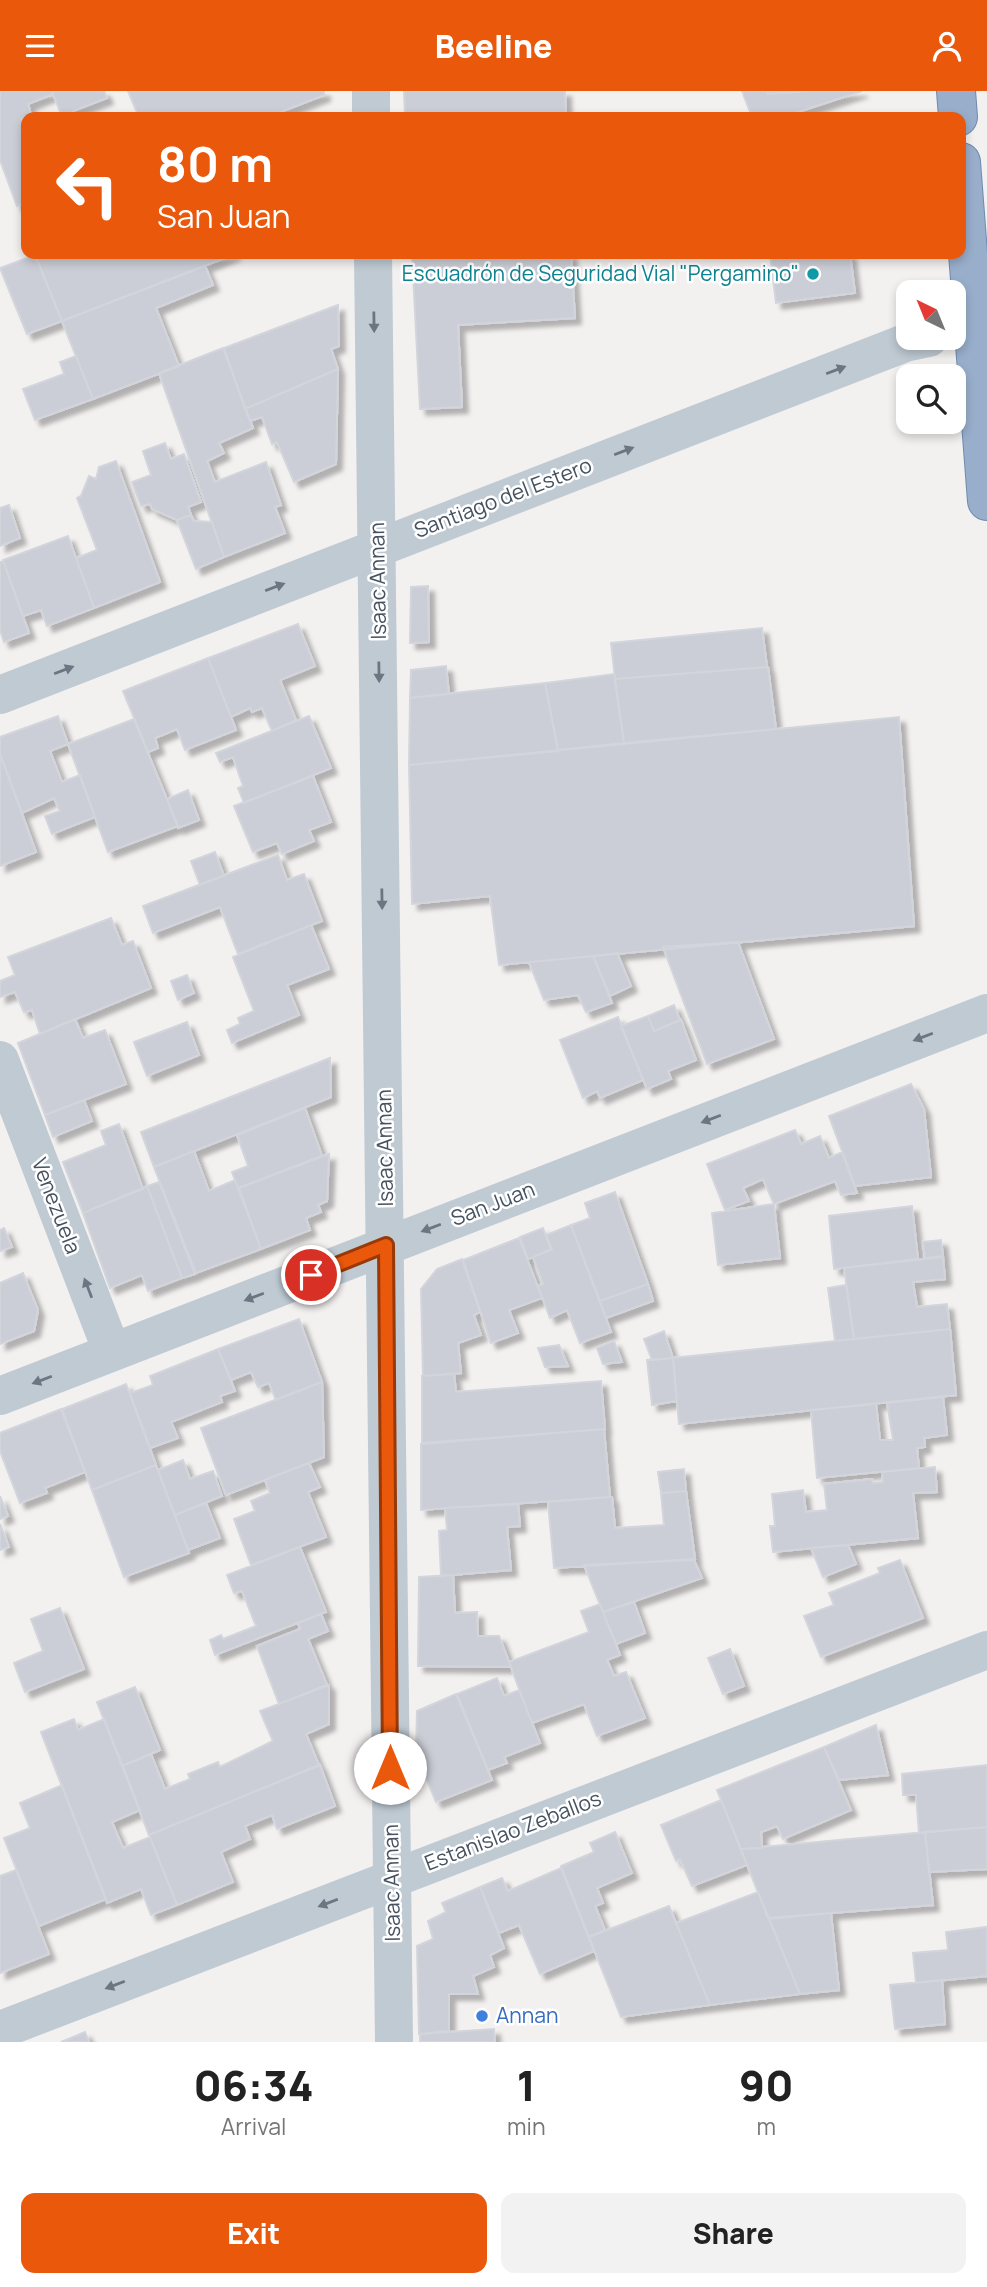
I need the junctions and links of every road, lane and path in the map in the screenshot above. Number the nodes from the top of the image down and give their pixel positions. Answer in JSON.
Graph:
{"nodes":[{"id":1,"x":371,"y":91,"type":"edge"},
{"id":2,"x":956,"y":91,"type":"edge"},
{"id":3,"x":371,"y":112,"type":"edge"},
{"id":4,"x":958,"y":112,"type":"edge"},
{"id":5,"x":966,"y":246,"type":"edge"},
{"id":6,"x":373,"y":259,"type":"edge"},
{"id":7,"x":971,"y":328,"type":"edge"},
{"id":8,"x":896,"y":346,"type":"edge"},
{"id":9,"x":987,"y":501,"type":"edge"},
{"id":10,"x":377,"y":547,"type":"junction"},
{"id":11,"x":0,"y":695,"type":"edge"},
{"id":12,"x":987,"y":1013,"type":"edge"},
{"id":13,"x":0,"y":1060,"type":"edge"},
{"id":14,"x":386,"y":1245,"type":"junction"},
{"id":15,"x":113,"y":1352,"type":"junction"},
{"id":16,"x":0,"y":1396,"type":"edge"},
{"id":17,"x":987,"y":1650,"type":"edge"},
{"id":18,"x":391,"y":1878,"type":"junction"},
{"id":19,"x":0,"y":2030,"type":"edge"},
{"id":20,"x":394,"y":2042,"type":"edge"}],
"edges":[{"from":1,"to":3,"type":"street"},
{"from":2,"to":4,"type":"highway"},
{"from":5,"to":7,"type":"highway"},
{"from":6,"to":10,"type":"street","name":"Isaac Annan","one_way":true},
{"from":7,"to":9,"type":"highway"},
{"from":10,"to":8,"type":"street","name":"Santiago del Estero","one_way":true},
{"from":11,"to":10,"type":"street","name":"Santiago del Estero","one_way":true},
{"from":10,"to":14,"type":"street","name":"Isaac Annan","one_way":true},
{"from":12,"to":14,"type":"street","name":"San Juan","one_way":true},
{"from":15,"to":13,"type":"street","name":"Venezuela","one_way":true},
{"from":14,"to":15,"type":"street","name":"San Juan","one_way":true},
{"from":14,"to":18,"type":"street","name":"Isaac Annan"},
{"from":15,"to":16,"type":"street","name":"San Juan","one_way":true},
{"from":17,"to":18,"type":"street","name":"Estanislao Zeballos"},
{"from":18,"to":19,"type":"street","name":"Estanislao Zeballos","one_way":true},
{"from":18,"to":20,"type":"street","name":"Isaac Annan"}]}
